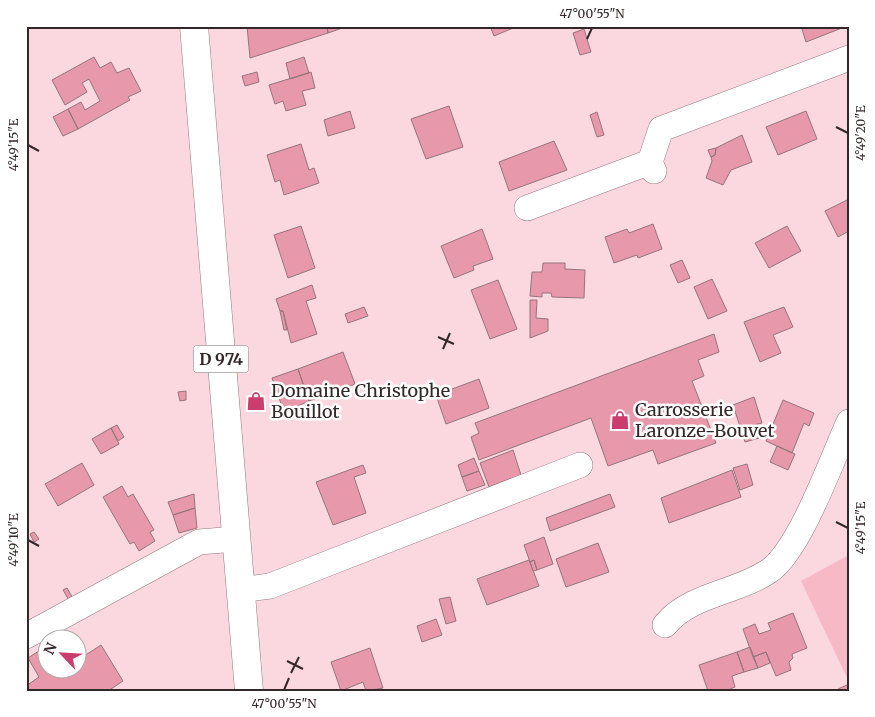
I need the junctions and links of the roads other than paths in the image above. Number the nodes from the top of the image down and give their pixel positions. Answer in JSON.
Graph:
{"nodes":[{"id":1,"x":194,"y":26,"type":"edge"},
{"id":2,"x":849,"y":58,"type":"edge"},
{"id":3,"x":527,"y":208,"type":"dead end"},
{"id":4,"x":849,"y":422,"type":"edge"},
{"id":5,"x":580,"y":465,"type":"dead end"},
{"id":6,"x":236,"y":540,"type":"junction"},
{"id":7,"x":241,"y":590,"type":"junction"},
{"id":8,"x":665,"y":625,"type":"dead end"},
{"id":9,"x":26,"y":636,"type":"edge"},
{"id":10,"x":249,"y":691,"type":"edge"}],
"edges":[{"from":1,"to":6,"type":"main road","number":"D 974"},
{"from":2,"to":3,"type":"street"},
{"from":4,"to":8,"type":"street"},
{"from":5,"to":7,"type":"street"},
{"from":6,"to":7,"type":"main road","number":"D 974"},
{"from":6,"to":9,"type":"street"},
{"from":7,"to":10,"type":"main road","number":"D 974"}]}
